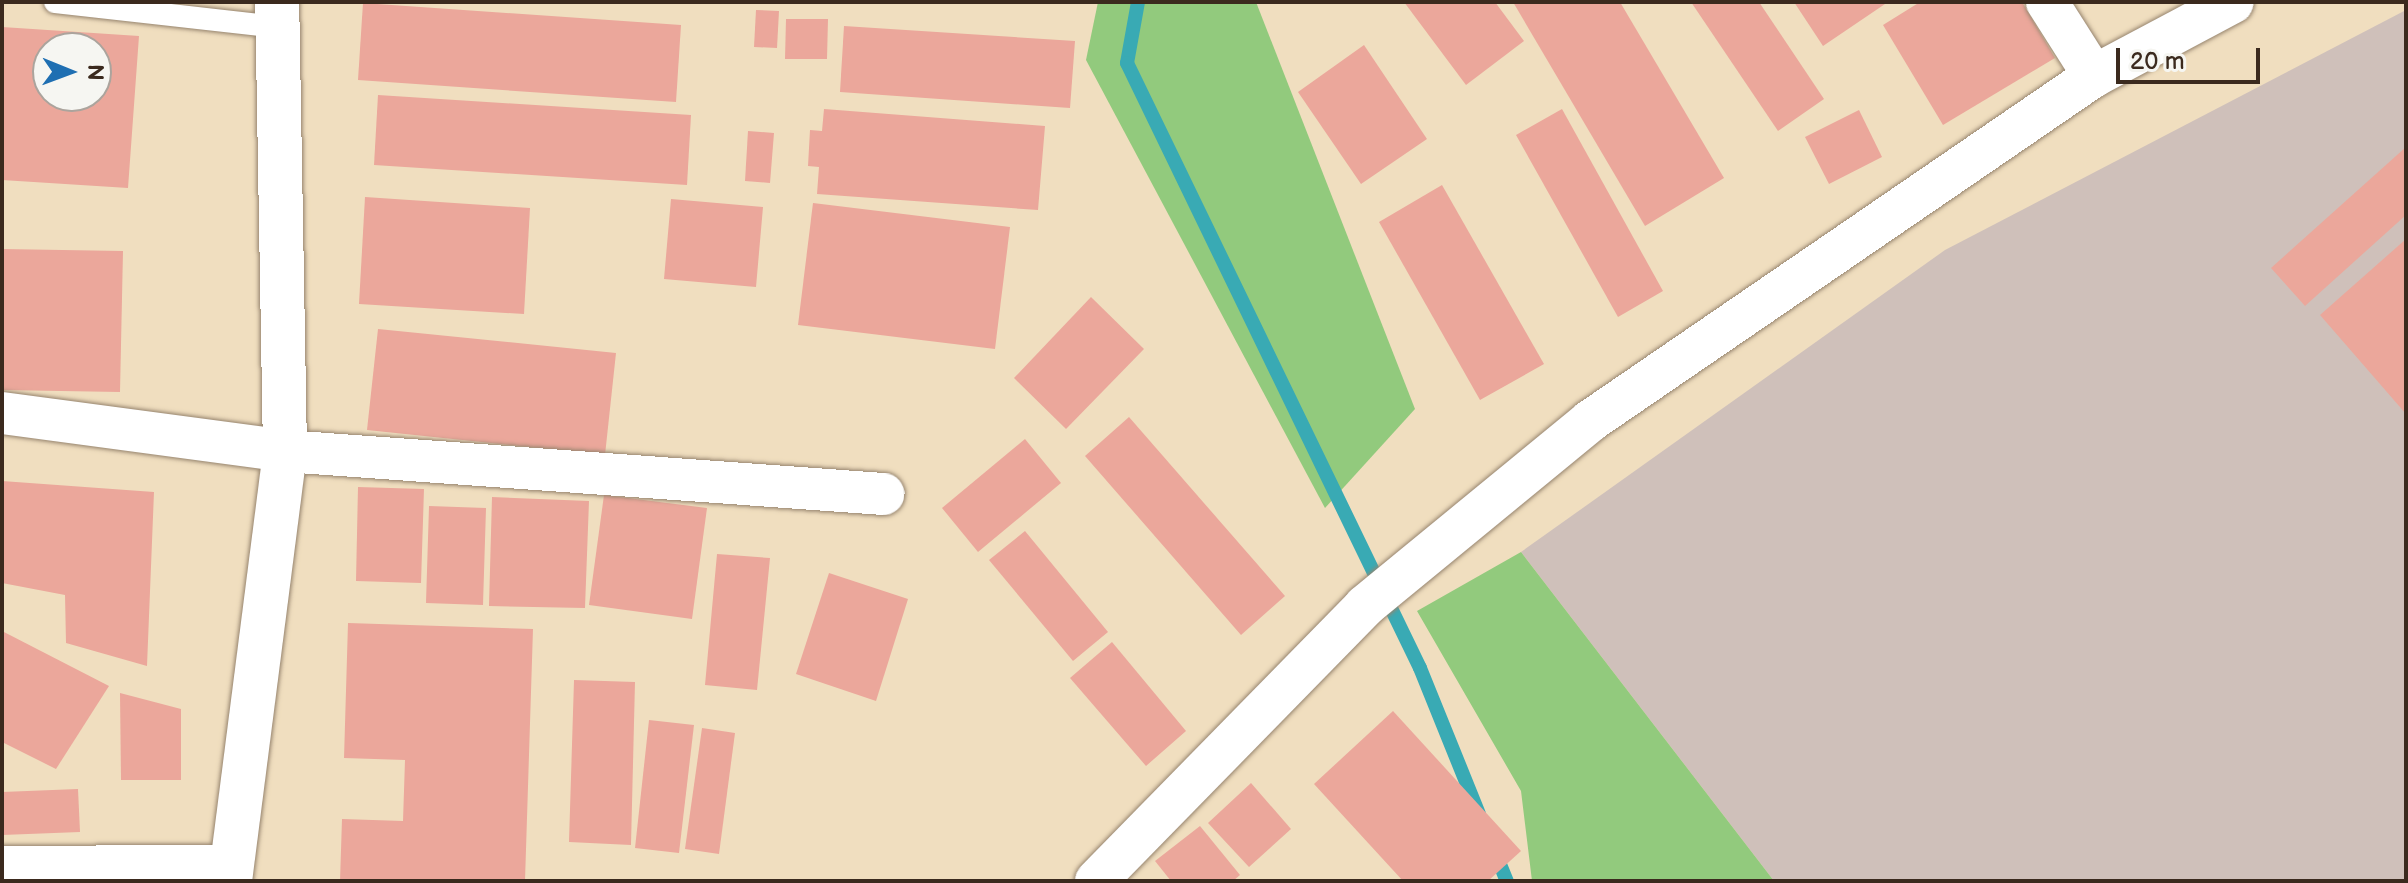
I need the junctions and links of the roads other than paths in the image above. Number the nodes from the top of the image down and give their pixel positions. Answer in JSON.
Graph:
{"nodes":[{"id":1,"x":55,"y":2,"type":"edge"},
{"id":2,"x":2047,"y":2,"type":"edge"},
{"id":3,"x":2233,"y":2,"type":"edge"},
{"id":4,"x":277,"y":15,"type":"edge"},
{"id":5,"x":2094,"y":76,"type":"junction"},
{"id":6,"x":2,"y":413,"type":"edge"},
{"id":7,"x":285,"y":451,"type":"junction"},
{"id":8,"x":883,"y":494,"type":"dead end"},
{"id":9,"x":2,"y":867,"type":"edge"},
{"id":10,"x":230,"y":873,"type":"edge"},
{"id":11,"x":1096,"y":881,"type":"edge"}],
"edges":[{"from":1,"to":4,"type":"lane"},
{"from":2,"to":5,"type":"street"},
{"from":3,"to":5,"type":"street"},
{"from":4,"to":7,"type":"main road"},
{"from":5,"to":11,"type":"street"},
{"from":6,"to":7,"type":"street"},
{"from":7,"to":8,"type":"street"},
{"from":7,"to":10,"type":"main road"},
{"from":9,"to":10,"type":"street"}]}
